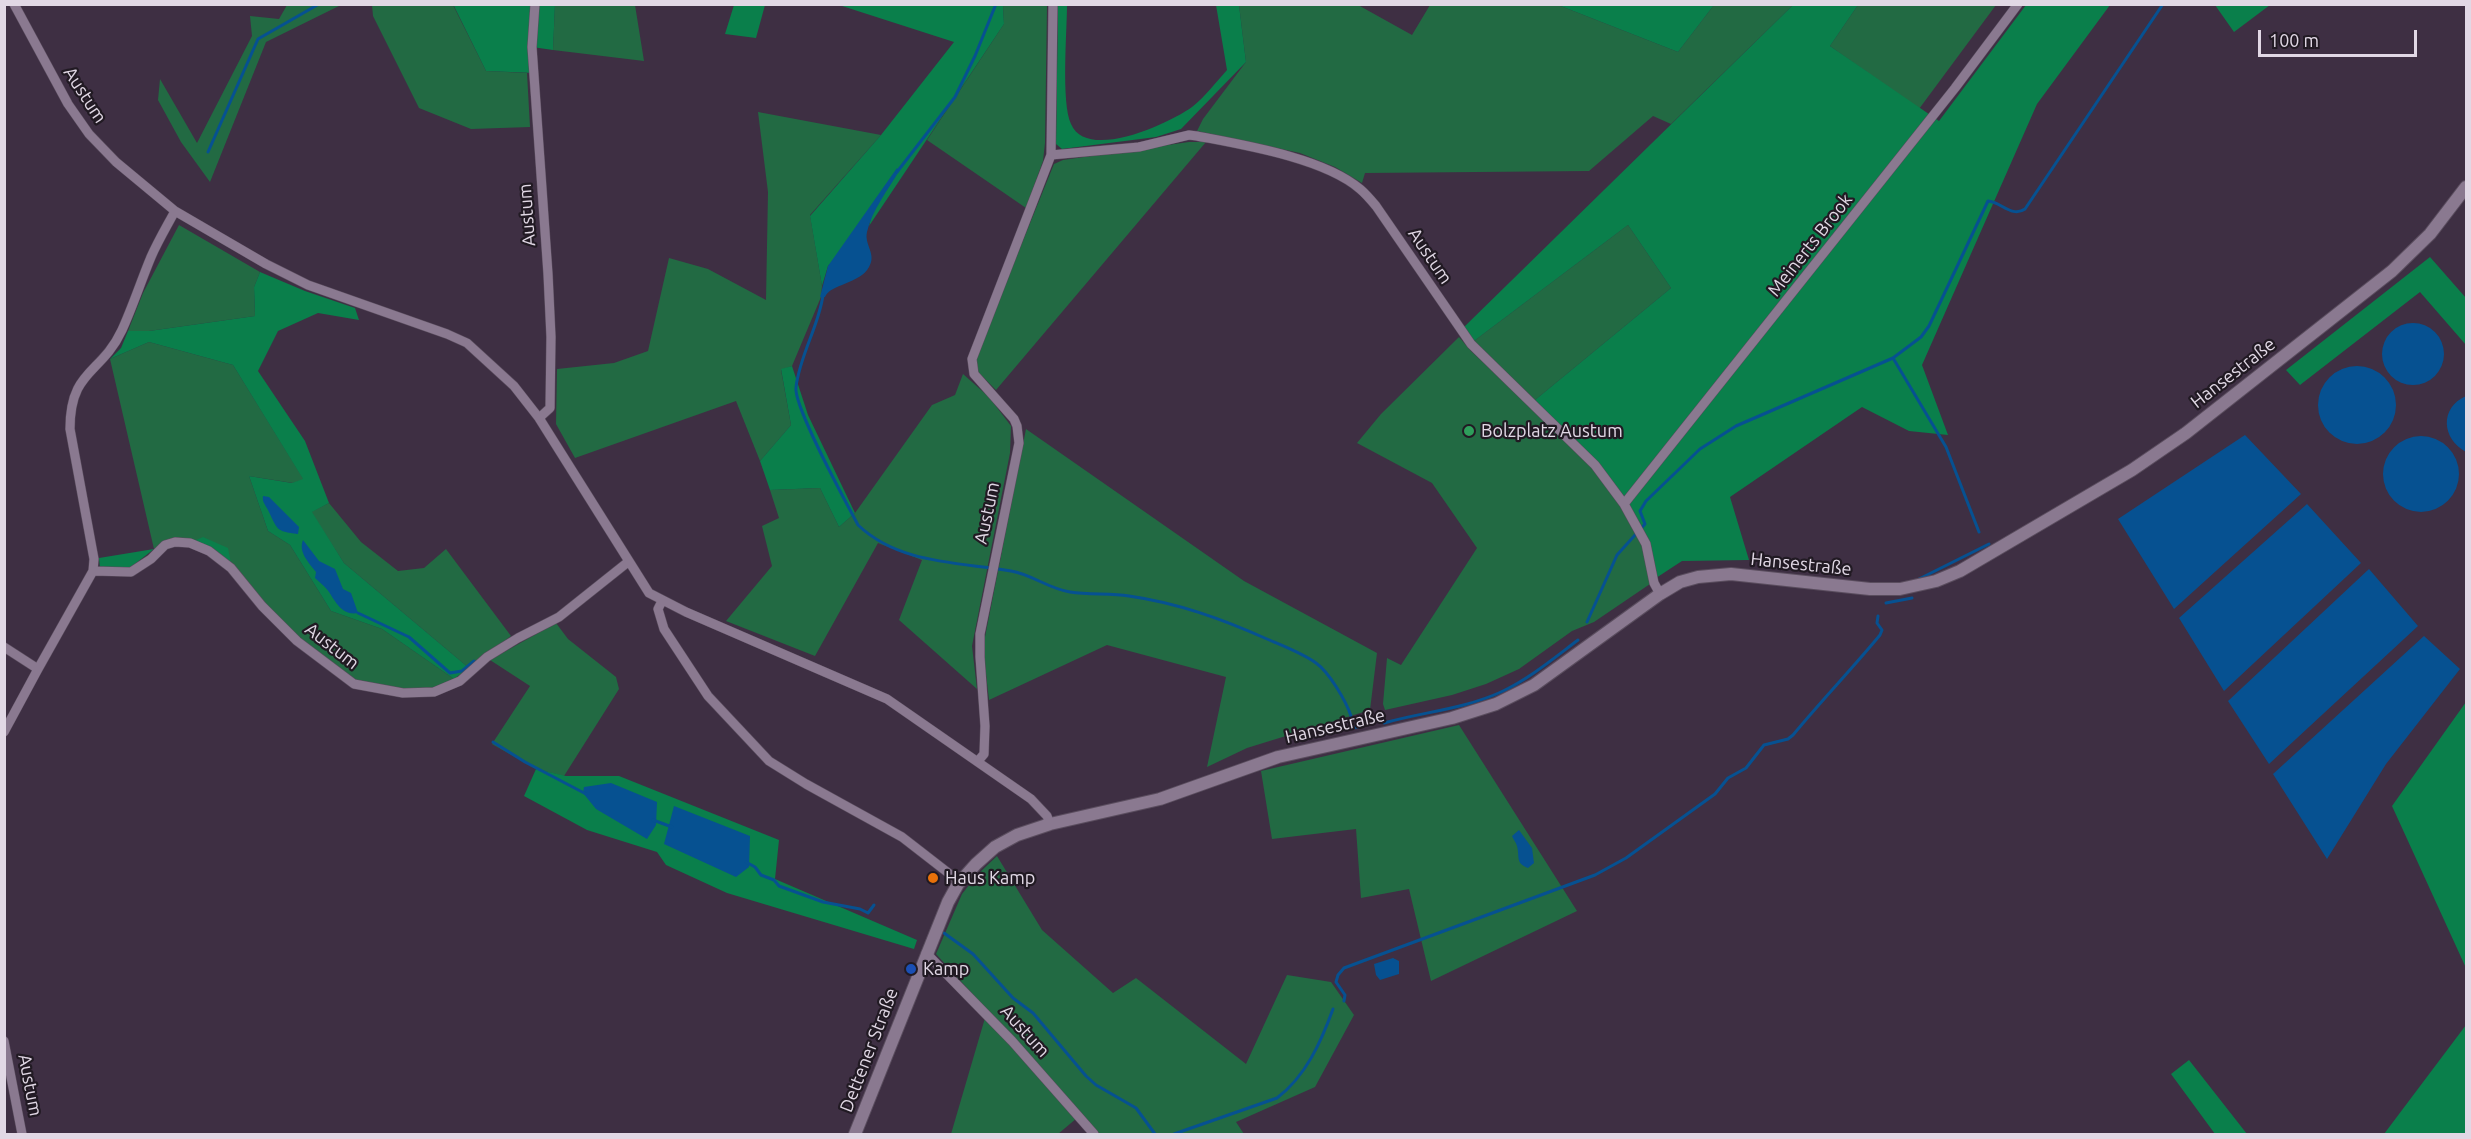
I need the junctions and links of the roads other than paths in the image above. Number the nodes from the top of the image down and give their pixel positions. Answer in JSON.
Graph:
{"nodes":[{"id":1,"x":14,"y":4,"type":"edge"},
{"id":2,"x":535,"y":4,"type":"edge"},
{"id":3,"x":1053,"y":4,"type":"edge"},
{"id":4,"x":2018,"y":4,"type":"edge"},
{"id":5,"x":1051,"y":156,"type":"junction"},
{"id":6,"x":2466,"y":187,"type":"edge"},
{"id":7,"x":175,"y":211,"type":"junction"},
{"id":8,"x":539,"y":418,"type":"junction"},
{"id":9,"x":1624,"y":504,"type":"junction"},
{"id":10,"x":628,"y":562,"type":"junction"},
{"id":11,"x":93,"y":571,"type":"junction"},
{"id":12,"x":1660,"y":594,"type":"junction"},
{"id":13,"x":662,"y":600,"type":"junction"},
{"id":14,"x":4,"y":647,"type":"edge"},
{"id":15,"x":38,"y":669,"type":"junction"},
{"id":16,"x":4,"y":732,"type":"edge"},
{"id":17,"x":978,"y":761,"type":"junction"},
{"id":18,"x":1050,"y":824,"type":"junction"},
{"id":19,"x":960,"y":882,"type":"junction"},
{"id":20,"x":926,"y":953,"type":"junction"},
{"id":21,"x":4,"y":1041,"type":"edge"},
{"id":22,"x":22,"y":1134,"type":"edge"},
{"id":23,"x":855,"y":1134,"type":"edge"},
{"id":24,"x":1094,"y":1134,"type":"edge"}],
"edges":[{"from":1,"to":7,"type":"street","name":"Austum"},
{"from":2,"to":8,"type":"street","name":"Austum"},
{"from":3,"to":5,"type":"street","name":"Austum"},
{"from":4,"to":9,"type":"street","name":"Meinerts Brook"},
{"from":5,"to":9,"type":"street","name":"Austum"},
{"from":5,"to":17,"type":"street","name":"Austum"},
{"from":6,"to":12,"type":"street","name":"Hansestraße"},
{"from":7,"to":8,"type":"street","name":"Austum"},
{"from":7,"to":11,"type":"street"},
{"from":8,"to":10,"type":"street","name":"Austum"},
{"from":9,"to":12,"type":"street","name":"Austum"},
{"from":10,"to":11,"type":"street","name":"Austum"},
{"from":10,"to":13,"type":"street","name":"Austum"},
{"from":11,"to":15,"type":"street"},
{"from":12,"to":18,"type":"street","name":"Hansestraße"},
{"from":13,"to":17,"type":"street","name":"Austum"},
{"from":13,"to":19,"type":"street"},
{"from":14,"to":15,"type":"street"},
{"from":15,"to":16,"type":"street"},
{"from":17,"to":18,"type":"street","name":"Austum"},
{"from":18,"to":19,"type":"street","name":"Dettener Straße"},
{"from":19,"to":20,"type":"street","name":"Dettener Straße"},
{"from":20,"to":23,"type":"street","name":"Dettener Straße"},
{"from":20,"to":24,"type":"street","name":"Austum"},
{"from":21,"to":22,"type":"street","name":"Austum"}]}
